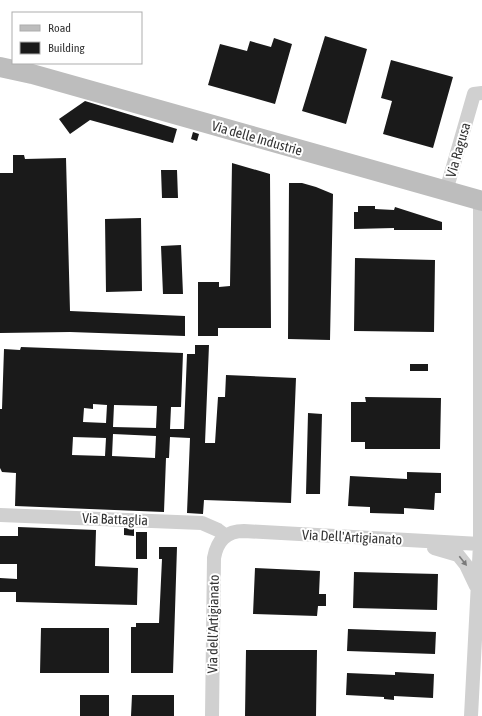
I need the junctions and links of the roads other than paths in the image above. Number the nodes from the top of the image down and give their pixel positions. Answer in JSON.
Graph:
{"nodes":[{"id":1,"x":0,"y":56,"type":"edge"},
{"id":2,"x":0,"y":67,"type":"edge"},
{"id":3,"x":32,"y":74,"type":"junction"},
{"id":4,"x":482,"y":93,"type":"edge"},
{"id":5,"x":446,"y":191,"type":"junction"},
{"id":6,"x":481,"y":200,"type":"edge"},
{"id":7,"x":0,"y":515,"type":"edge"},
{"id":8,"x":226,"y":536,"type":"junction"},
{"id":9,"x":415,"y":541,"type":"junction"},
{"id":10,"x":480,"y":544,"type":"junction"},
{"id":11,"x":477,"y":589,"type":"junction"},
{"id":12,"x":212,"y":716,"type":"edge"},
{"id":13,"x":471,"y":716,"type":"edge"}],
"edges":[{"from":1,"to":3,"type":"street","name":"Via delle Industrie"},
{"from":2,"to":3,"type":"street","name":"Via delle Industrie"},
{"from":3,"to":5,"type":"street","name":"Via delle Industrie"},
{"from":4,"to":5,"type":"street","name":"Via Ragusa"},
{"from":5,"to":6,"type":"street","name":"Via delle Industrie"},
{"from":6,"to":10,"type":"street"},
{"from":7,"to":8,"type":"street","name":"Via Battaglia"},
{"from":8,"to":9,"type":"street","name":"Via Dell'Artigianato"},
{"from":8,"to":12,"type":"street","name":"Via dell'Artigianato"},
{"from":9,"to":10,"type":"street","name":"Via Dell'Artigianato"},
{"from":9,"to":11,"type":"street","one_way":true},
{"from":10,"to":11,"type":"street"},
{"from":11,"to":13,"type":"street"}]}
